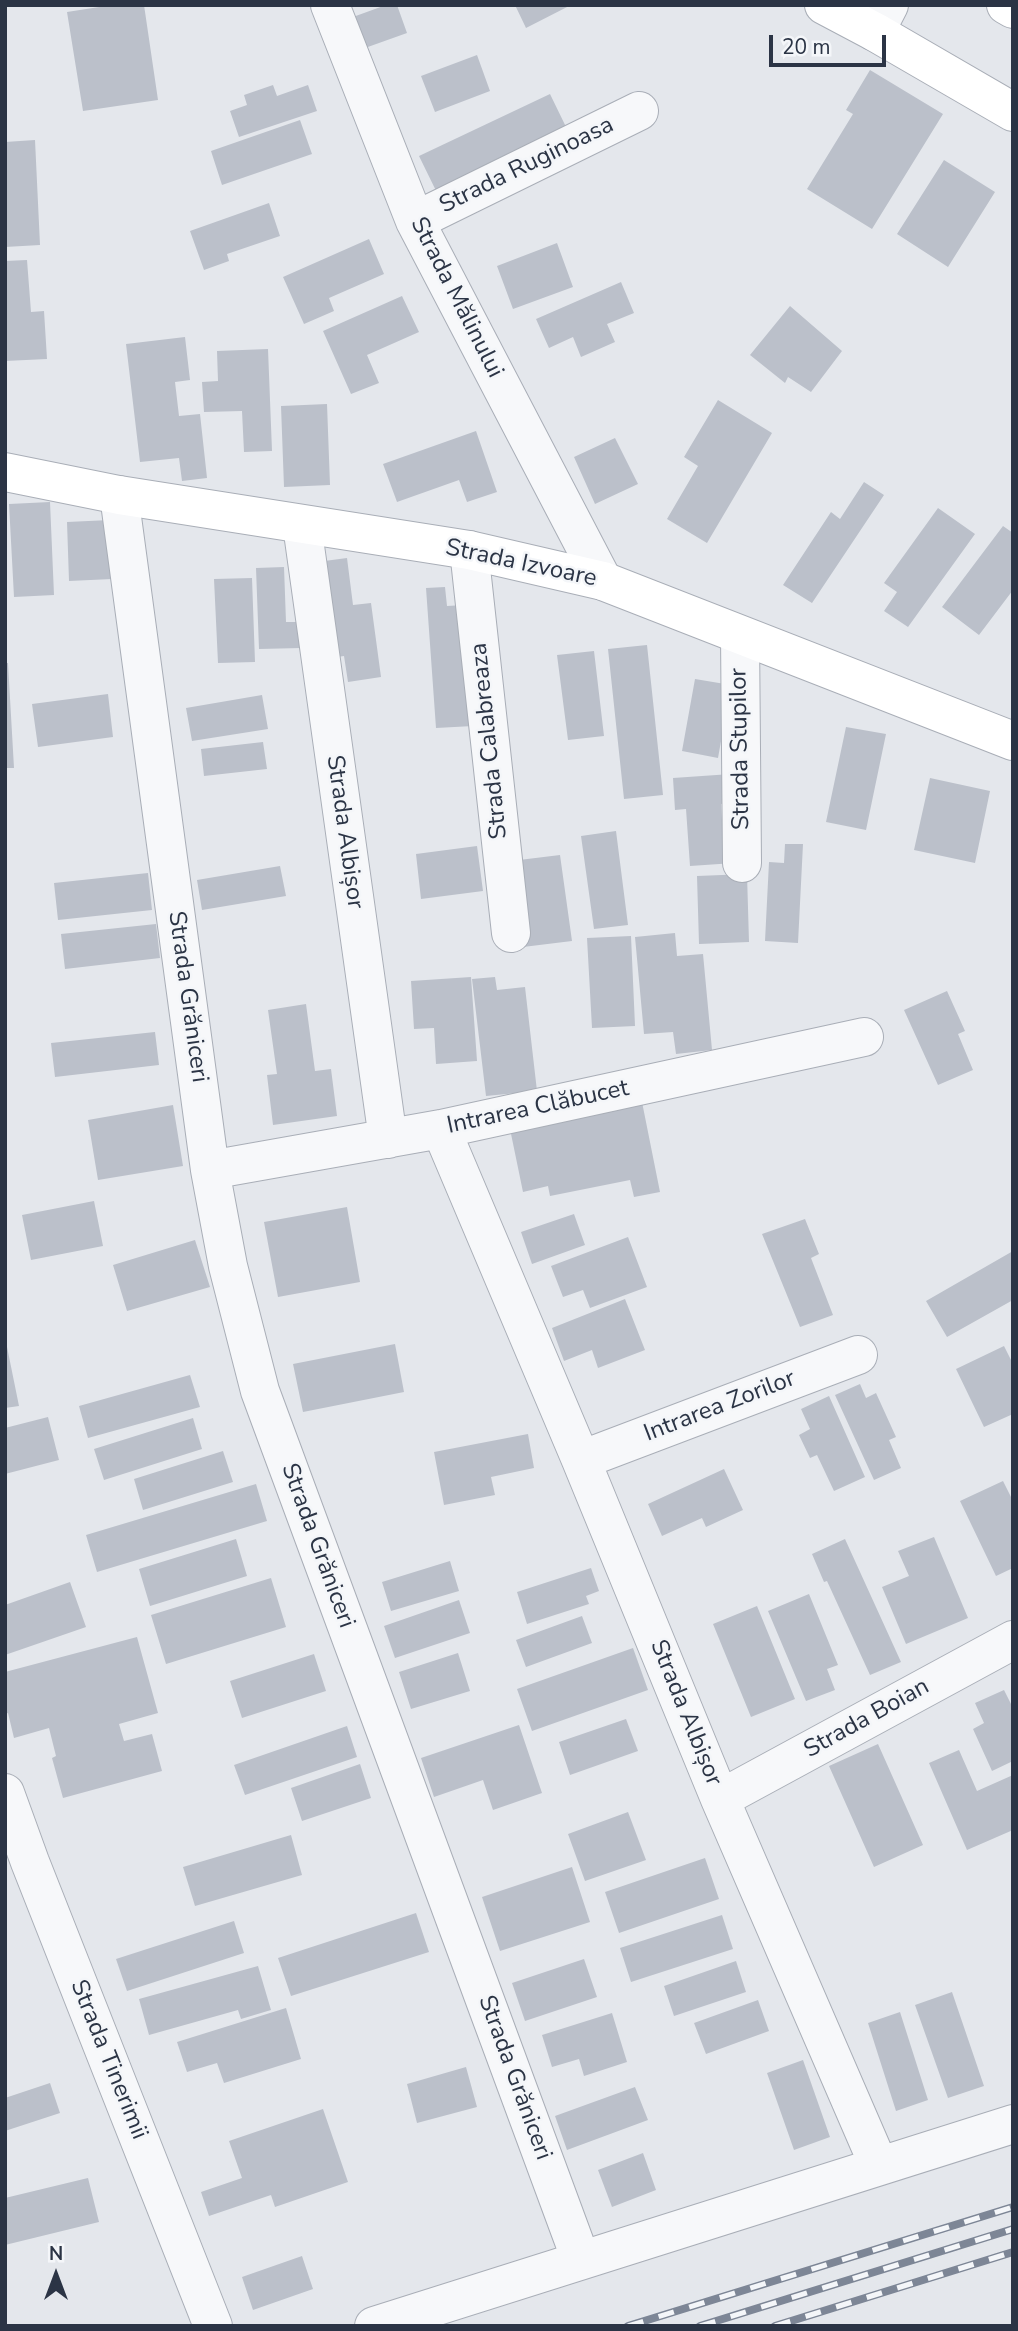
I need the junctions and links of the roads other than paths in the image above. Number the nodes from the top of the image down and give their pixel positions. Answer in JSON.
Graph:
{"nodes":[{"id":1,"x":330,"y":5,"type":"edge"},
{"id":2,"x":824,"y":5,"type":"edge"},
{"id":3,"x":1006,"y":5,"type":"edge"},
{"id":4,"x":1013,"y":9,"type":"edge"},
{"id":5,"x":882,"y":19,"type":"edge"},
{"id":6,"x":639,"y":111,"type":"dead end"},
{"id":7,"x":1013,"y":112,"type":"edge"},
{"id":8,"x":415,"y":221,"type":"junction"},
{"id":9,"x":5,"y":472,"type":"edge"},
{"id":10,"x":118,"y":495,"type":"junction"},
{"id":11,"x":302,"y":525,"type":"junction"},
{"id":12,"x":469,"y":550,"type":"junction"},
{"id":13,"x":603,"y":581,"type":"junction"},
{"id":14,"x":740,"y":635,"type":"junction"},
{"id":15,"x":1013,"y":741,"type":"edge"},
{"id":16,"x":743,"y":863,"type":"dead end"},
{"id":17,"x":510,"y":933,"type":"dead end"},
{"id":18,"x":864,"y":1037,"type":"dead end"},
{"id":19,"x":441,"y":1129,"type":"junction"},
{"id":20,"x":388,"y":1139,"type":"junction"},
{"id":21,"x":210,"y":1170,"type":"junction"},
{"id":22,"x":858,"y":1355,"type":"dead end"},
{"id":23,"x":581,"y":1460,"type":"junction"},
{"id":24,"x":1013,"y":1640,"type":"edge"},
{"id":25,"x":5,"y":1793,"type":"edge"},
{"id":26,"x":720,"y":1799,"type":"junction"},
{"id":27,"x":18,"y":1866,"type":"edge"},
{"id":28,"x":1013,"y":2124,"type":"edge"},
{"id":29,"x":879,"y":2166,"type":"junction"},
{"id":30,"x":581,"y":2260,"type":"junction"},
{"id":31,"x":213,"y":2326,"type":"edge"},
{"id":32,"x":374,"y":2326,"type":"edge"}],
"edges":[{"from":1,"to":8,"type":"street","name":"Strada Mălinului"},
{"from":2,"to":5,"type":"street"},
{"from":3,"to":4,"type":"street"},
{"from":5,"to":7,"type":"street"},
{"from":6,"to":8,"type":"street","name":"Strada Ruginoasa"},
{"from":8,"to":13,"type":"street","name":"Strada Mălinului"},
{"from":9,"to":10,"type":"street","name":"Strada Izvoare"},
{"from":10,"to":11,"type":"street","name":"Strada Izvoare"},
{"from":10,"to":21,"type":"street","name":"Strada Grăniceri"},
{"from":11,"to":12,"type":"street","name":"Strada Izvoare"},
{"from":11,"to":20,"type":"street","name":"Strada Albișor"},
{"from":12,"to":13,"type":"street","name":"Strada Izvoare"},
{"from":12,"to":17,"type":"street","name":"Strada Calabreaza"},
{"from":13,"to":14,"type":"street","name":"Strada Izvoare"},
{"from":14,"to":15,"type":"street","name":"Strada Izvoare"},
{"from":14,"to":16,"type":"street","name":"Strada Stupilor"},
{"from":18,"to":19,"type":"street","name":"Intrarea Clăbucet"},
{"from":19,"to":20,"type":"street","name":"Intrarea Clăbucet"},
{"from":19,"to":23,"type":"street","name":"Strada Albișor"},
{"from":20,"to":21,"type":"street","name":"Intrarea Clăbucet"},
{"from":21,"to":30,"type":"street","name":"Strada Grăniceri"},
{"from":22,"to":23,"type":"street","name":"Intrarea Zorilor"},
{"from":23,"to":26,"type":"street","name":"Strada Albișor"},
{"from":24,"to":26,"type":"street","name":"Strada Boian"},
{"from":25,"to":27,"type":"street","name":"Strada Tinerimii"},
{"from":26,"to":29,"type":"street","name":"Strada Albișor"},
{"from":27,"to":31,"type":"street","name":"Strada Tinerimii"},
{"from":28,"to":29,"type":"street"},
{"from":29,"to":30,"type":"street"},
{"from":30,"to":32,"type":"street"}]}
